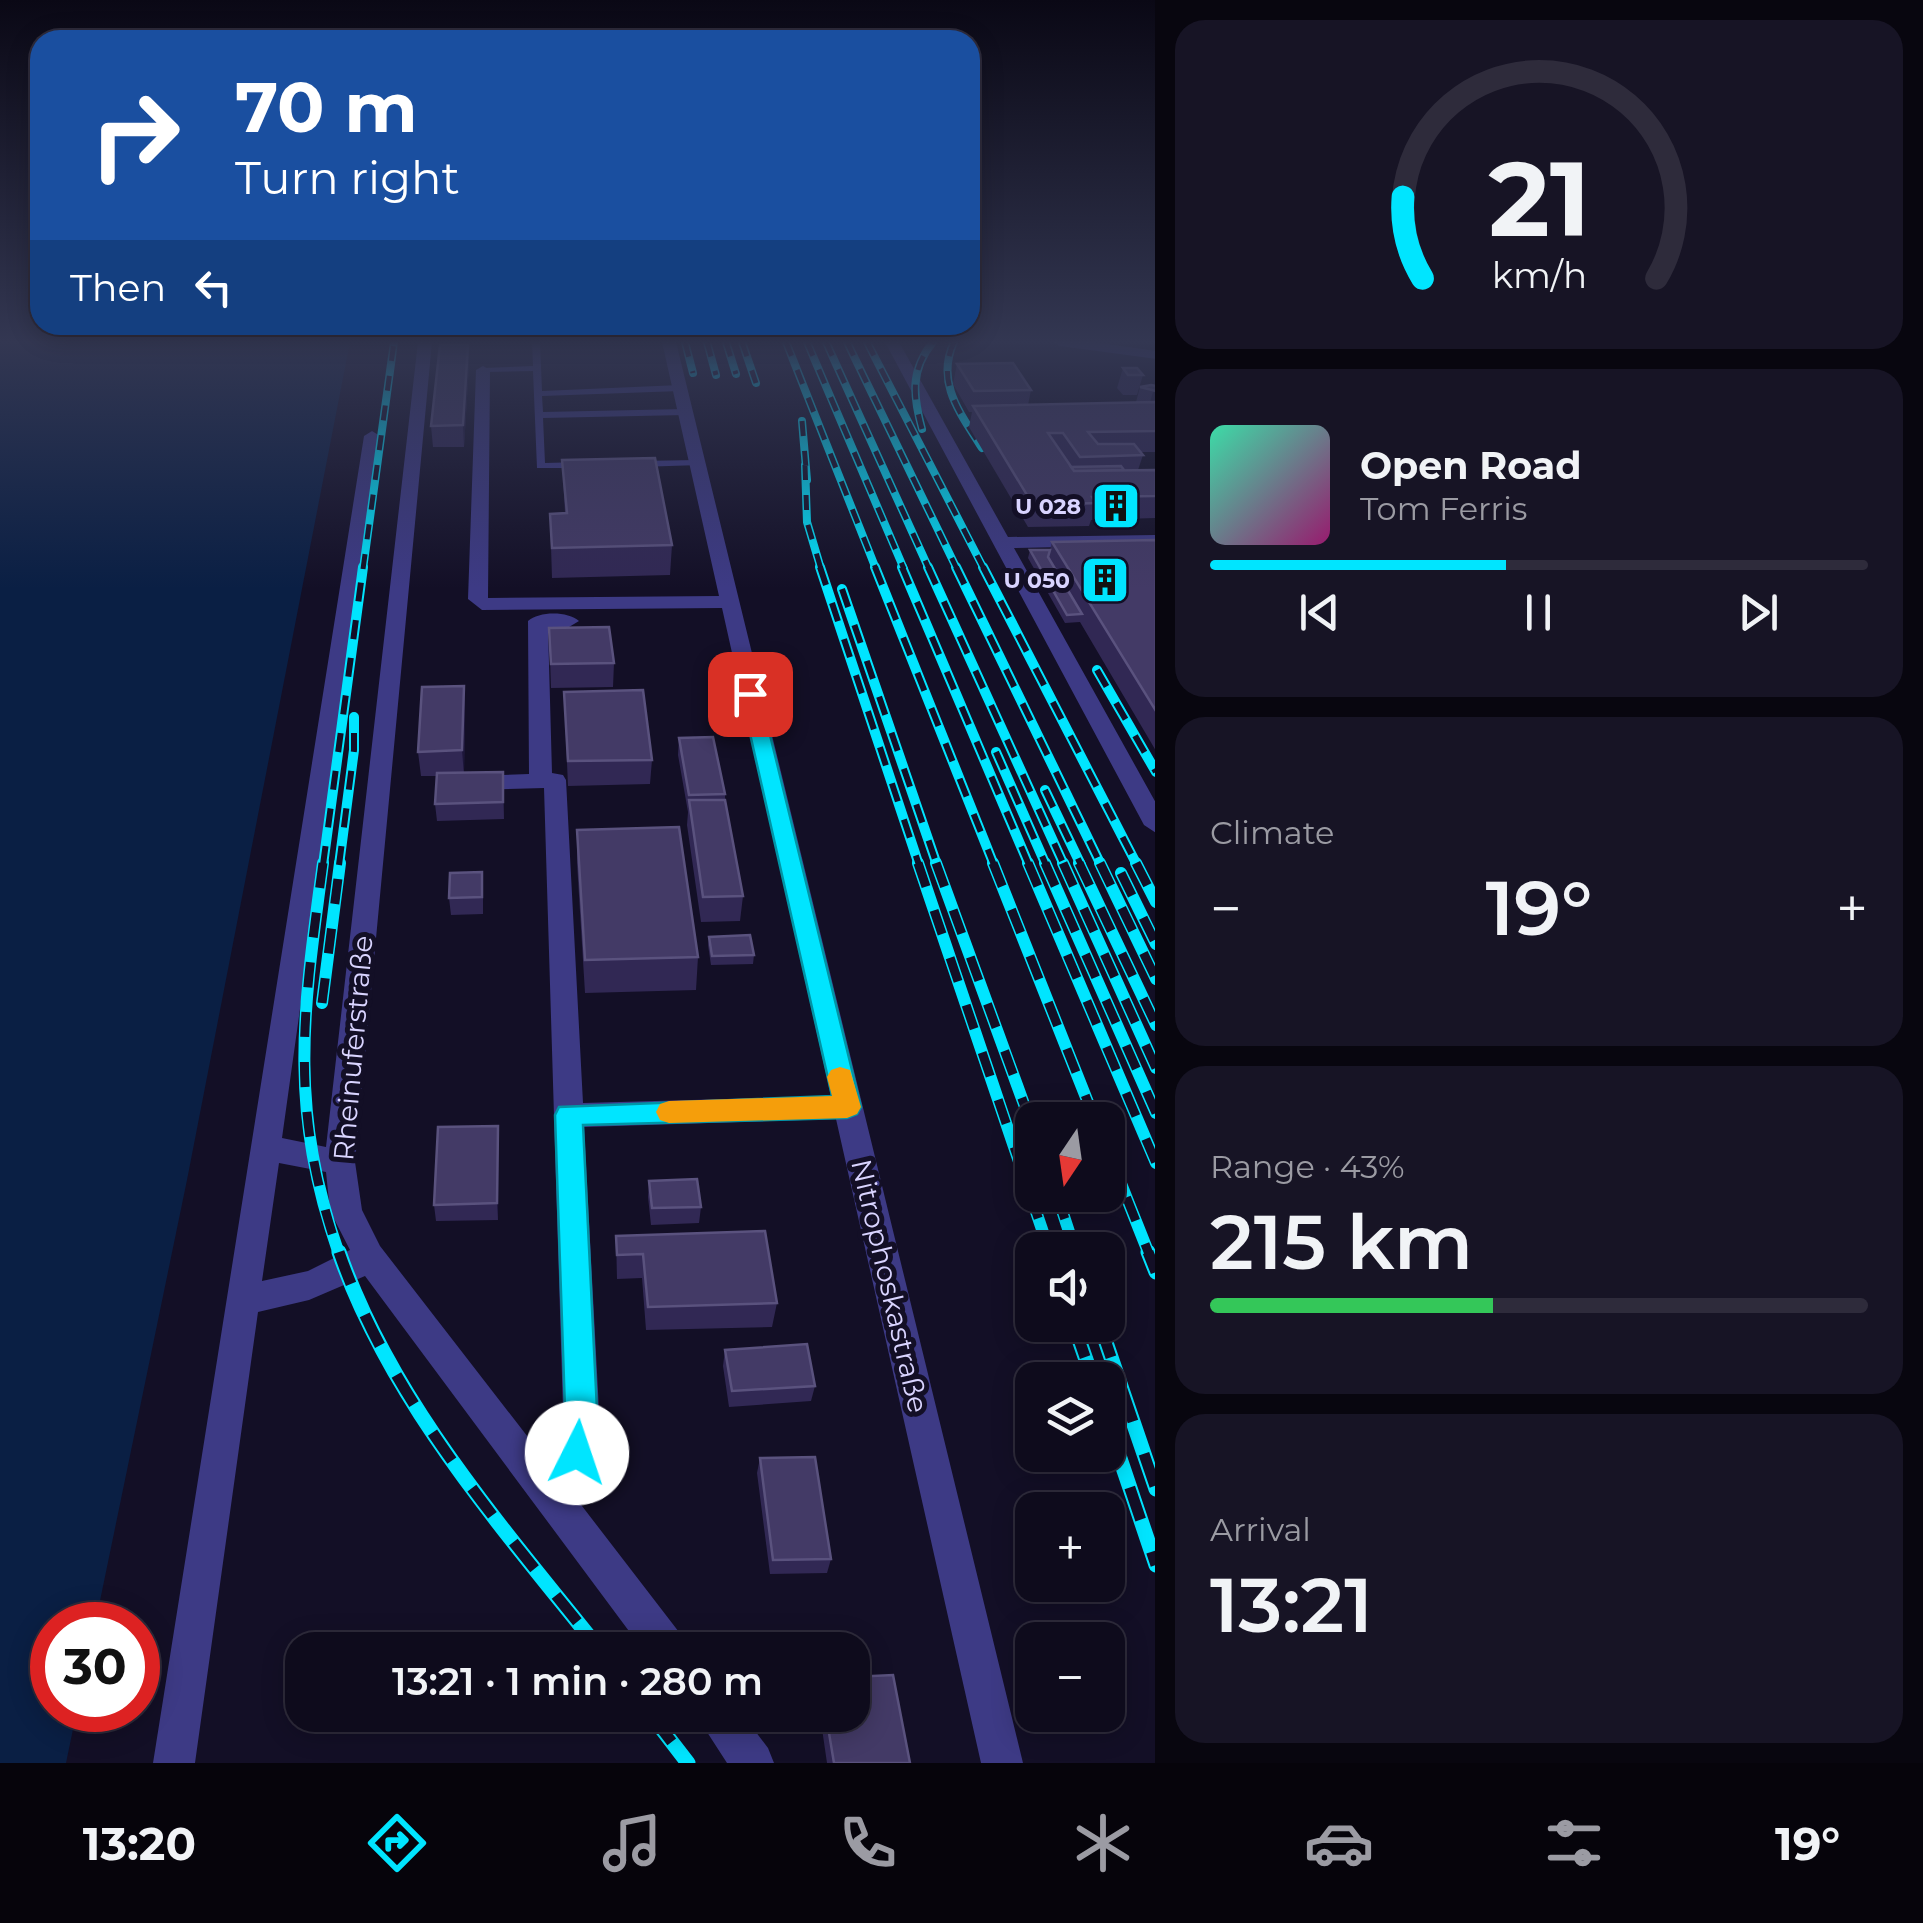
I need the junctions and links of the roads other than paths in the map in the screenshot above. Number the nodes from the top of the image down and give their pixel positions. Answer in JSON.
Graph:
{"nodes":[{"id":1,"x":416,"y":424,"type":"edge"},
{"id":2,"x":482,"y":424,"type":"edge"},
{"id":3,"x":538,"y":424,"type":"edge"},
{"id":4,"x":688,"y":424,"type":"edge"},
{"id":5,"x":945,"y":424,"type":"edge"},
{"id":6,"x":372,"y":436,"type":"dead end"},
{"id":7,"x":697,"y":463,"type":"junction"},
{"id":8,"x":618,"y":464,"type":"edge"},
{"id":9,"x":599,"y":465,"type":"edge"},
{"id":10,"x":1155,"y":540,"type":"edge"},
{"id":11,"x":1002,"y":544,"type":"junction"},
{"id":12,"x":731,"y":610,"type":"junction"},
{"id":13,"x":538,"y":614,"type":"junction"},
{"id":14,"x":541,"y":780,"type":"junction"},
{"id":15,"x":436,"y":784,"type":"edge"},
{"id":16,"x":1155,"y":823,"type":"edge"},
{"id":17,"x":847,"y":1107,"type":"junction"},
{"id":18,"x":569,"y":1115,"type":"junction"},
{"id":19,"x":263,"y":1147,"type":"junction"},
{"id":20,"x":340,"y":1162,"type":"junction"},
{"id":21,"x":369,"y":1256,"type":"junction"},
{"id":22,"x":243,"y":1298,"type":"junction"},
{"id":23,"x":550,"y":1492,"type":"junction"},
{"id":24,"x":655,"y":1632,"type":"edge"},
{"id":25,"x":730,"y":1732,"type":"edge"},
{"id":26,"x":174,"y":1763,"type":"edge"},
{"id":27,"x":753,"y":1763,"type":"edge"},
{"id":28,"x":1002,"y":1763,"type":"edge"}],
"edges":[{"from":1,"to":20,"type":"street","name":"Rheinuferstraße"},
{"from":2,"to":13,"type":"street"},
{"from":3,"to":9,"type":"lane"},
{"from":4,"to":7,"type":"street","name":"Nitrophoskastraße"},
{"from":5,"to":11,"type":"street"},
{"from":6,"to":19,"type":"street"},
{"from":7,"to":8,"type":"lane"},
{"from":7,"to":12,"type":"street","name":"Nitrophoskastraße"},
{"from":10,"to":11,"type":"street"},
{"from":11,"to":16,"type":"street"},
{"from":12,"to":13,"type":"street"},
{"from":12,"to":17,"type":"street","name":"Nitrophoskastraße"},
{"from":13,"to":14,"type":"street"},
{"from":14,"to":15,"type":"street"},
{"from":14,"to":18,"type":"street"},
{"from":17,"to":18,"type":"street"},
{"from":17,"to":28,"type":"street","name":"Nitrophoskastraße"},
{"from":18,"to":23,"type":"street"},
{"from":19,"to":20,"type":"street"},
{"from":19,"to":22,"type":"street"},
{"from":20,"to":21,"type":"street","name":"Rheinuferstraße"},
{"from":21,"to":22,"type":"street"},
{"from":21,"to":23,"type":"street","name":"Rheinuferstraße"},
{"from":22,"to":26,"type":"street"},
{"from":23,"to":24,"type":"street","name":"Rheinuferstraße"},
{"from":25,"to":27,"type":"street"}]}
